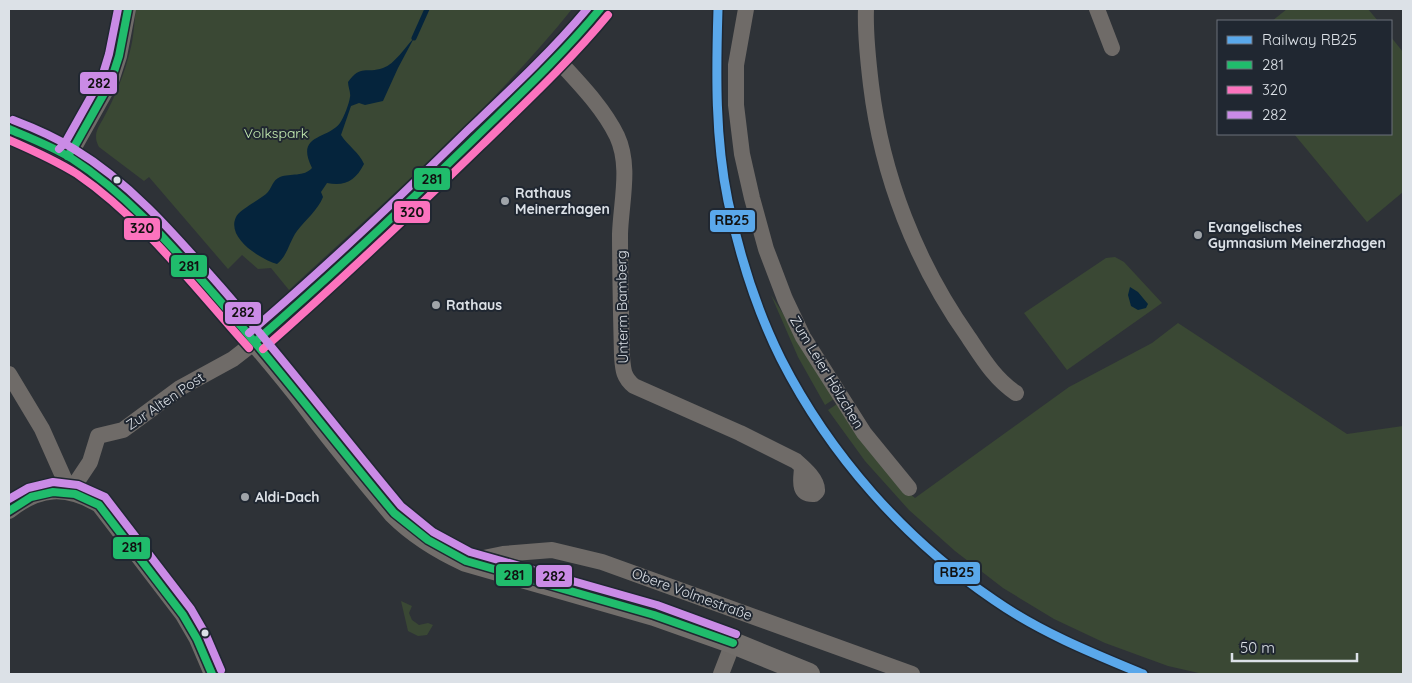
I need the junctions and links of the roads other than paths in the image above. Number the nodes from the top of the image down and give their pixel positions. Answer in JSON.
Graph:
{"nodes":[{"id":1,"x":128,"y":9,"type":"edge"},
{"id":2,"x":600,"y":9,"type":"edge"},
{"id":3,"x":746,"y":9,"type":"edge"},
{"id":4,"x":866,"y":9,"type":"edge"},
{"id":5,"x":1097,"y":9,"type":"edge"},
{"id":6,"x":1112,"y":48,"type":"dead end"},
{"id":7,"x":556,"y":58,"type":"junction"},
{"id":8,"x":9,"y":129,"type":"edge"},
{"id":9,"x":67,"y":156,"type":"junction"},
{"id":10,"x":256,"y":341,"type":"junction"},
{"id":11,"x":9,"y":374,"type":"edge"},
{"id":12,"x":1016,"y":393,"type":"dead end"},
{"id":13,"x":802,"y":466,"type":"dead end"},
{"id":14,"x":909,"y":488,"type":"dead end"},
{"id":15,"x":70,"y":492,"type":"junction"},
{"id":16,"x":9,"y":511,"type":"edge"},
{"id":17,"x":466,"y":562,"type":"junction"},
{"id":18,"x":733,"y":643,"type":"junction"},
{"id":19,"x":206,"y":671,"type":"edge"},
{"id":20,"x":721,"y":674,"type":"edge"},
{"id":21,"x":808,"y":674,"type":"edge"},
{"id":22,"x":912,"y":674,"type":"edge"}],
"edges":[{"from":1,"to":9,"type":"street"},
{"from":2,"to":7,"type":"main road"},
{"from":3,"to":14,"type":"street","name":"Zum Leier Hölzchen"},
{"from":4,"to":12,"type":"street"},
{"from":5,"to":6,"type":"street"},
{"from":7,"to":10,"type":"main road"},
{"from":7,"to":13,"type":"street","name":"Unterm Bamberg"},
{"from":8,"to":9,"type":"main road"},
{"from":9,"to":10,"type":"main road"},
{"from":10,"to":15,"type":"street","name":"Zur Alten Post"},
{"from":10,"to":17,"type":"main road"},
{"from":11,"to":15,"type":"street"},
{"from":15,"to":16,"type":"street"},
{"from":15,"to":19,"type":"street"},
{"from":17,"to":18,"type":"main road"},
{"from":17,"to":22,"type":"street","name":"Obere Volmestraße"},
{"from":18,"to":20,"type":"street"},
{"from":18,"to":21,"type":"main road"}]}
